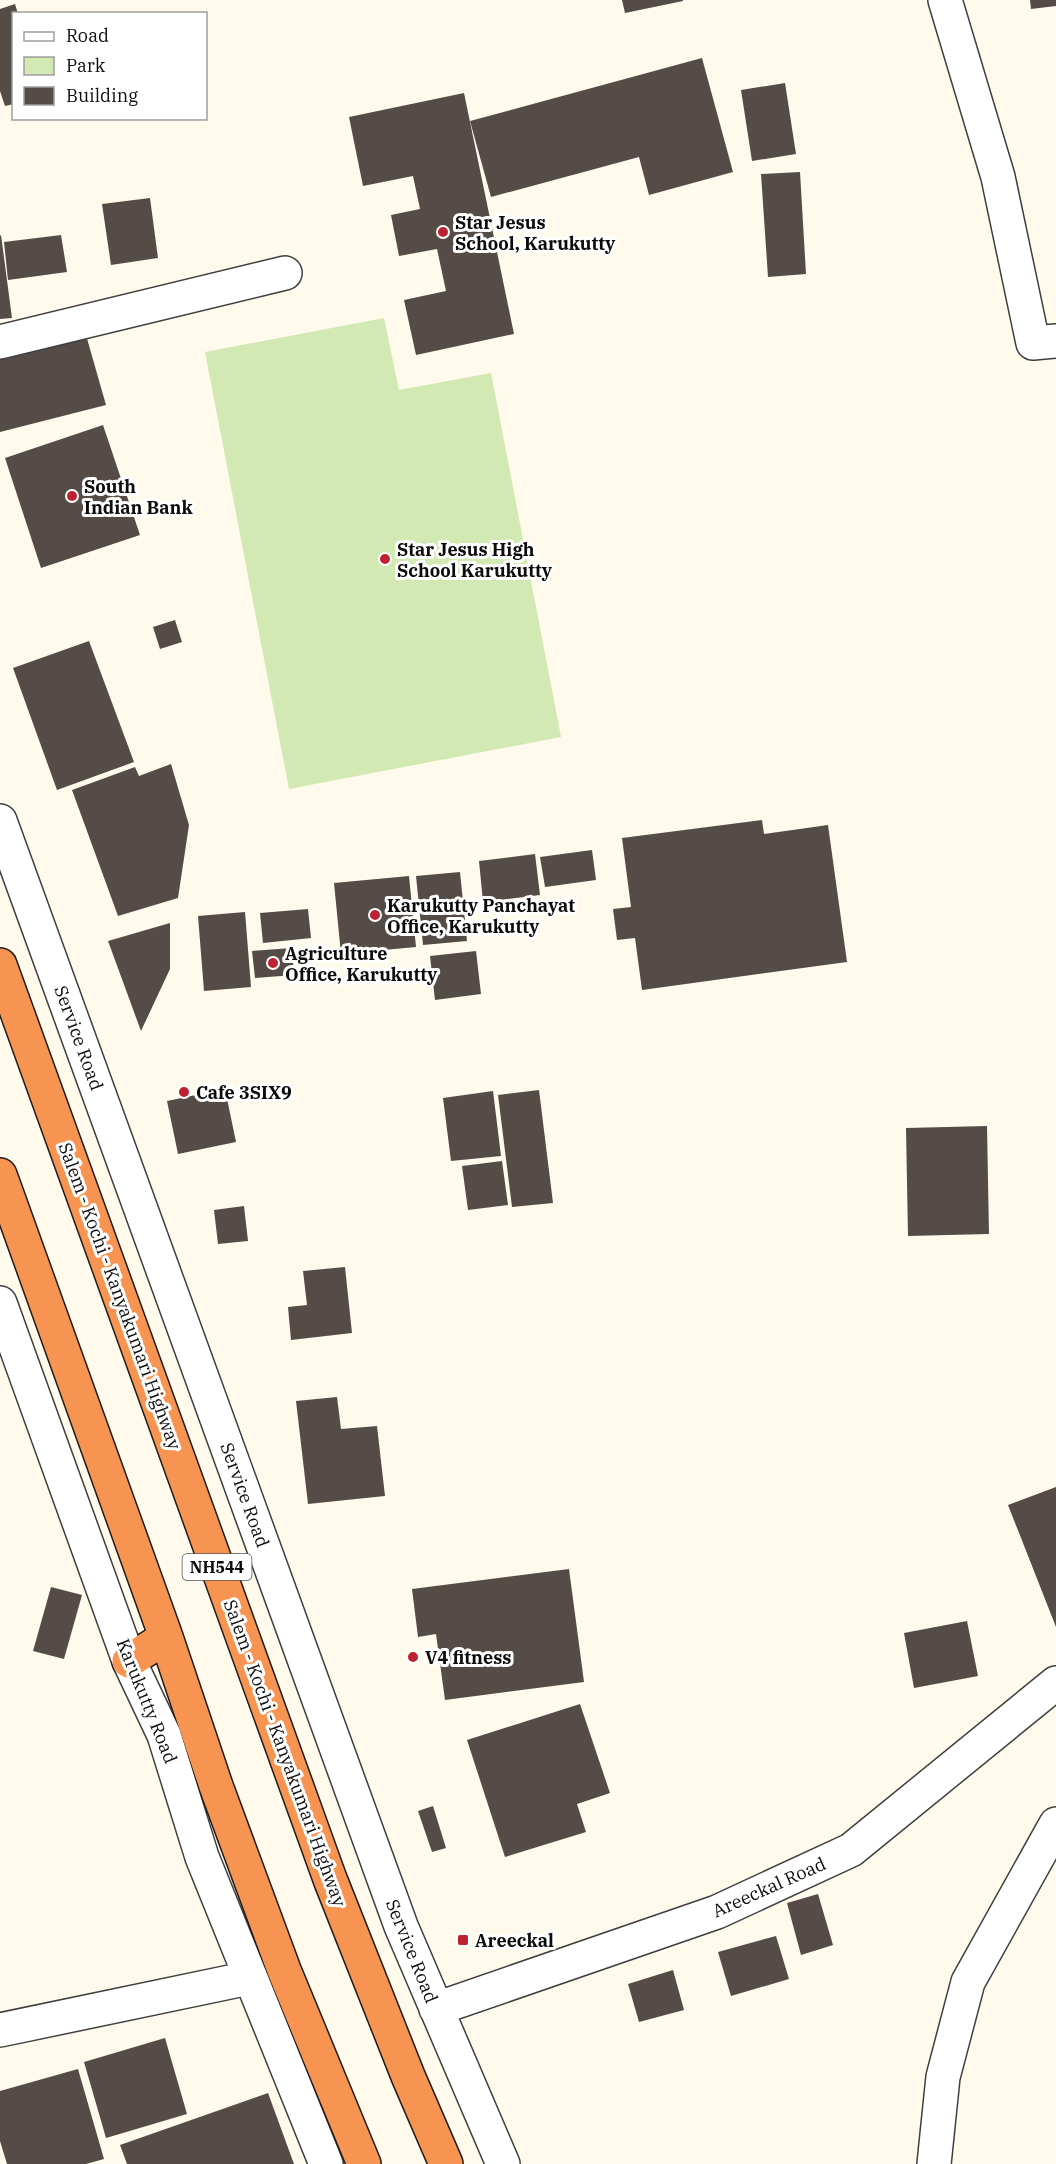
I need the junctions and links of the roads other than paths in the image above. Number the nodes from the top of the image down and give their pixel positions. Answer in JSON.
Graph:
{"nodes":[{"id":1,"x":945,"y":0,"type":"edge"},
{"id":2,"x":285,"y":273,"type":"dead end"},
{"id":3,"x":1056,"y":341,"type":"edge"},
{"id":4,"x":0,"y":342,"type":"edge"},
{"id":5,"x":0,"y":821,"type":"edge"},
{"id":6,"x":0,"y":964,"type":"edge"},
{"id":7,"x":0,"y":1175,"type":"edge"},
{"id":8,"x":0,"y":1303,"type":"edge"},
{"id":9,"x":166,"y":1637,"type":"junction"},
{"id":10,"x":129,"y":1661,"type":"junction"},
{"id":11,"x":1056,"y":1683,"type":"edge"},
{"id":12,"x":1056,"y":1824,"type":"edge"},
{"id":13,"x":249,"y":1978,"type":"junction"},
{"id":14,"x":436,"y":2009,"type":"junction"},
{"id":15,"x":0,"y":2030,"type":"edge"},
{"id":16,"x":326,"y":2164,"type":"edge"},
{"id":17,"x":364,"y":2164,"type":"edge"},
{"id":18,"x":446,"y":2164,"type":"edge"},
{"id":19,"x":503,"y":2164,"type":"edge"},
{"id":20,"x":934,"y":2164,"type":"edge"}],
"edges":[{"from":1,"to":3,"type":"street"},
{"from":2,"to":4,"type":"street"},
{"from":5,"to":14,"type":"street","name":"Service Road"},
{"from":6,"to":18,"type":"highway","name":"Salem - Kochi - Kanyakumari Highway","number":"NH544"},
{"from":7,"to":9,"type":"highway"},
{"from":8,"to":10,"type":"street","name":"Karukutty Road"},
{"from":9,"to":10,"type":"highway"},
{"from":9,"to":17,"type":"highway"},
{"from":10,"to":13,"type":"street","name":"Karukutty Road"},
{"from":11,"to":14,"type":"street","name":"Areeckal Road"},
{"from":12,"to":20,"type":"street"},
{"from":13,"to":15,"type":"street"},
{"from":13,"to":16,"type":"street","name":"Karukutty Road"},
{"from":14,"to":19,"type":"street","name":"Service Road"}]}
